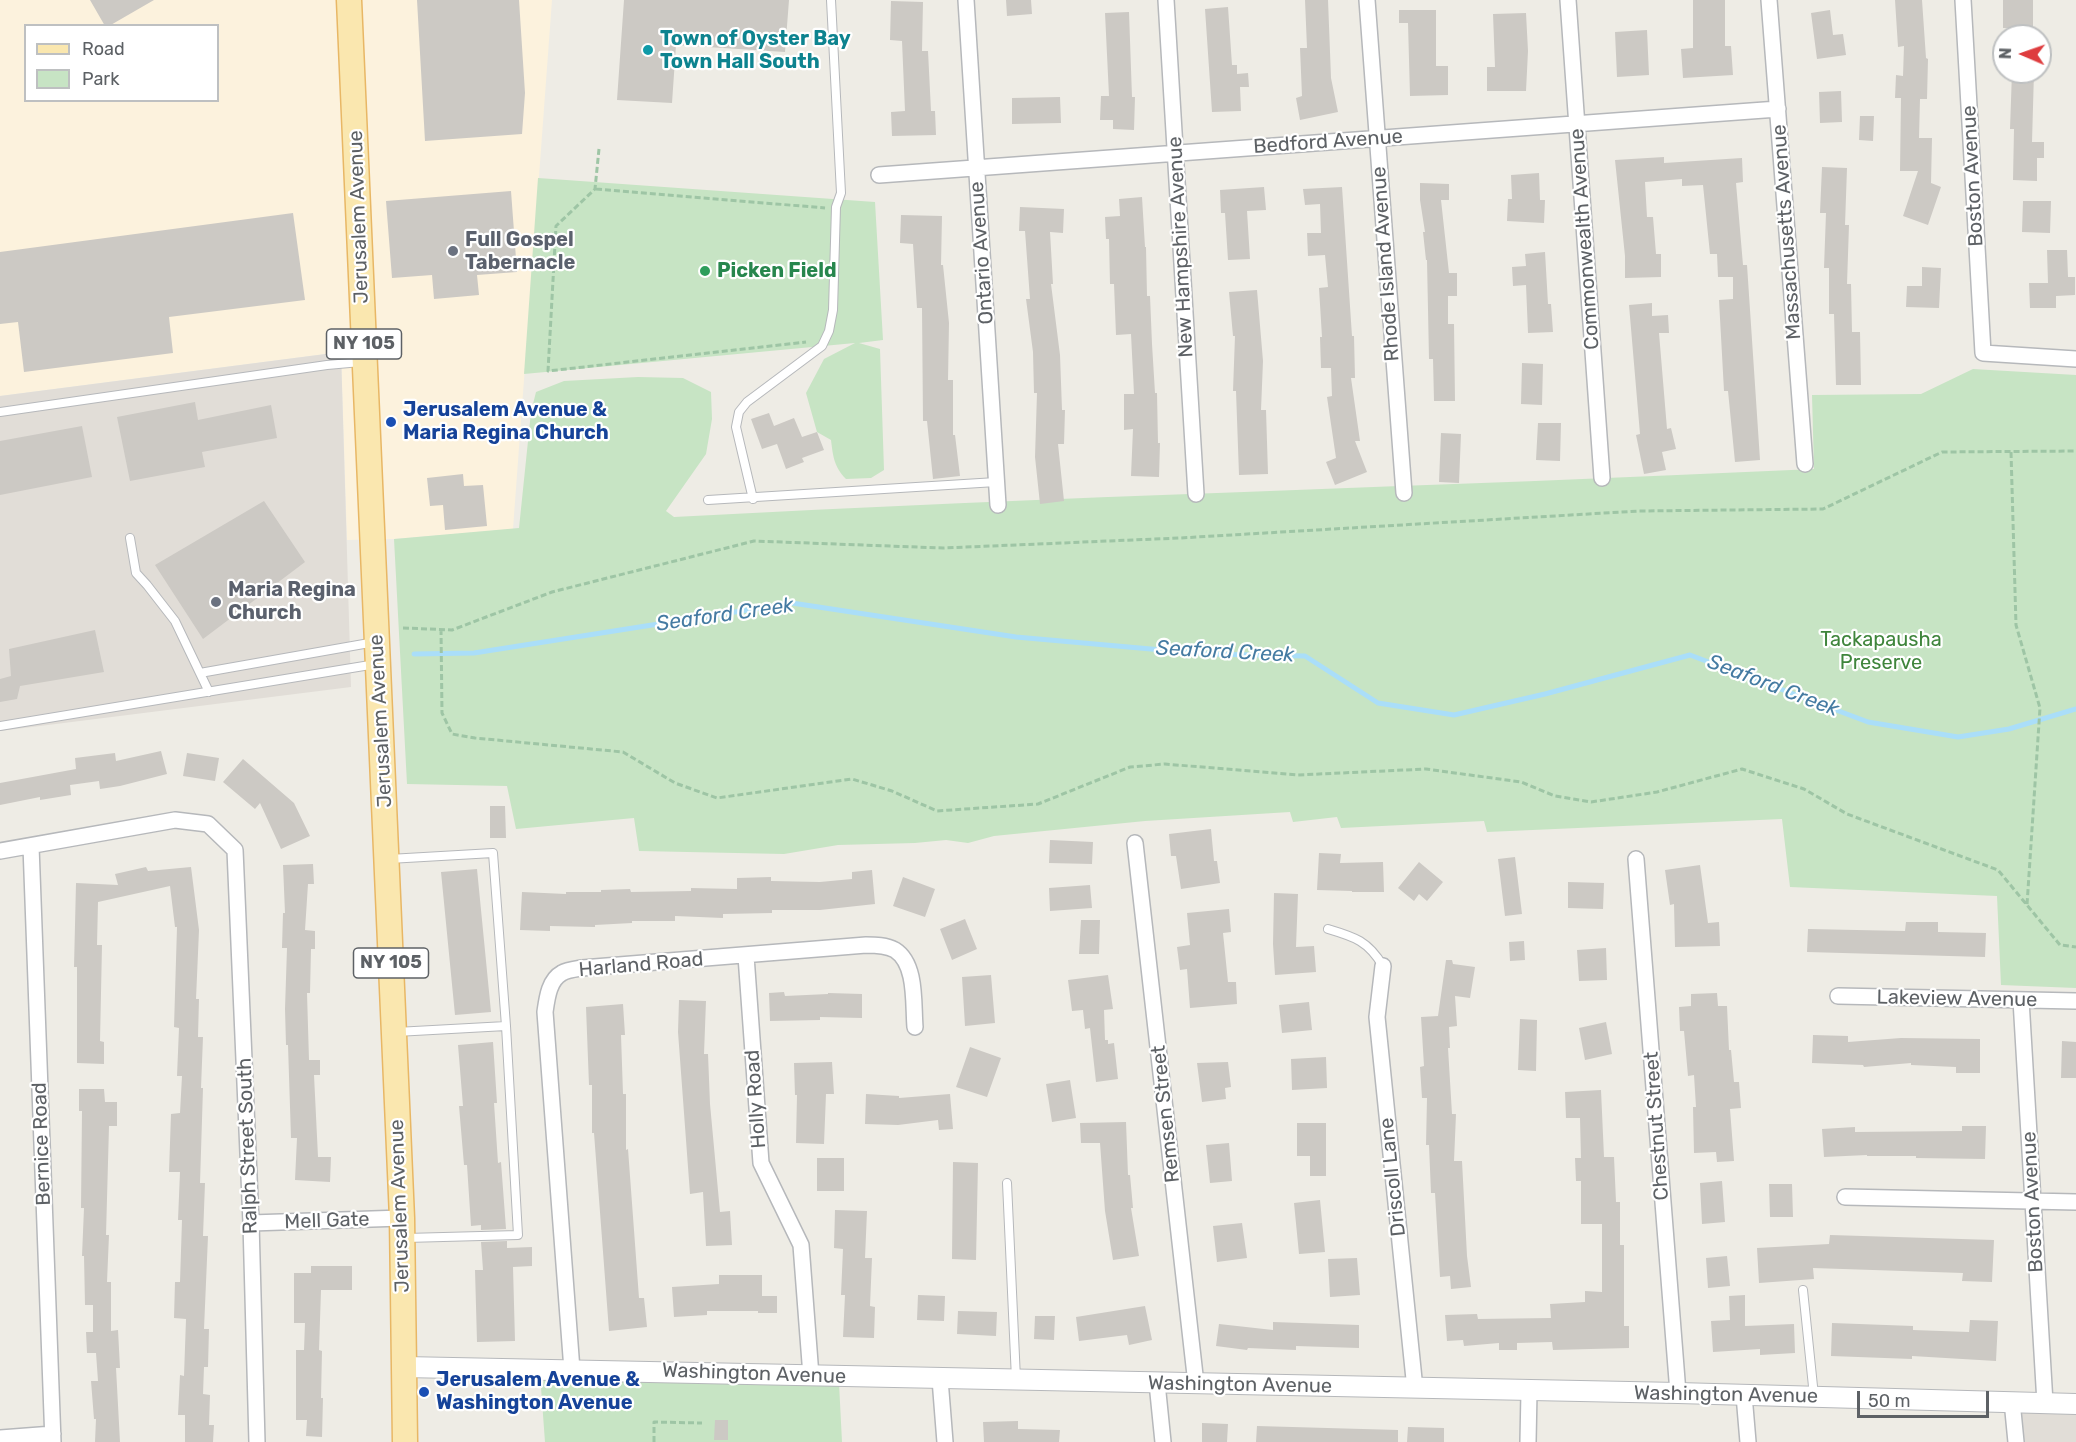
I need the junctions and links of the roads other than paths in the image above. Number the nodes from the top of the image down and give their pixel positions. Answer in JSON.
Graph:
{"nodes":[{"id":1,"x":349,"y":0,"type":"edge"},
{"id":2,"x":831,"y":0,"type":"edge"},
{"id":3,"x":966,"y":0,"type":"edge"},
{"id":4,"x":1166,"y":0,"type":"edge"},
{"id":5,"x":1367,"y":0,"type":"edge"},
{"id":6,"x":1568,"y":0,"type":"edge"},
{"id":7,"x":1769,"y":0,"type":"edge"},
{"id":8,"x":1963,"y":0,"type":"edge"},
{"id":9,"x":1778,"y":109,"type":"junction"},
{"id":10,"x":1576,"y":124,"type":"junction"},
{"id":11,"x":1377,"y":138,"type":"junction"},
{"id":12,"x":1175,"y":153,"type":"junction"},
{"id":13,"x":977,"y":168,"type":"junction"},
{"id":14,"x":879,"y":175,"type":"dead end"},
{"id":15,"x":2076,"y":358,"type":"edge"},
{"id":16,"x":365,"y":362,"type":"junction"},
{"id":17,"x":0,"y":412,"type":"edge"},
{"id":18,"x":1805,"y":464,"type":"dead end"},
{"id":19,"x":1602,"y":478,"type":"dead end"},
{"id":20,"x":996,"y":482,"type":"junction"},
{"id":21,"x":1404,"y":493,"type":"dead end"},
{"id":22,"x":1196,"y":494,"type":"dead end"},
{"id":23,"x":753,"y":499,"type":"junction"},
{"id":24,"x":708,"y":500,"type":"dead end"},
{"id":25,"x":998,"y":505,"type":"dead end"},
{"id":26,"x":130,"y":538,"type":"dead end"},
{"id":27,"x":377,"y":652,"type":"junction"},
{"id":28,"x":200,"y":673,"type":"junction"},
{"id":29,"x":209,"y":692,"type":"junction"},
{"id":30,"x":0,"y":726,"type":"edge"},
{"id":31,"x":1135,"y":843,"type":"dead end"},
{"id":32,"x":32,"y":846,"type":"junction"},
{"id":33,"x":0,"y":851,"type":"edge"},
{"id":34,"x":1636,"y":859,"type":"dead end"},
{"id":35,"x":387,"y":860,"type":"junction"},
{"id":36,"x":1328,"y":928,"type":"dead end"},
{"id":37,"x":746,"y":956,"type":"junction"},
{"id":38,"x":1383,"y":966,"type":"joint"},
{"id":39,"x":1838,"y":996,"type":"dead end"},
{"id":40,"x":2021,"y":1000,"type":"junction"},
{"id":41,"x":2076,"y":1001,"type":"edge"},
{"id":42,"x":506,"y":1026,"type":"junction"},
{"id":43,"x":915,"y":1027,"type":"dead end"},
{"id":44,"x":394,"y":1032,"type":"junction"},
{"id":45,"x":1007,"y":1183,"type":"dead end"},
{"id":46,"x":1845,"y":1197,"type":"dead end"},
{"id":47,"x":2033,"y":1202,"type":"junction"},
{"id":48,"x":2076,"y":1202,"type":"edge"},
{"id":49,"x":251,"y":1223,"type":"junction"},
{"id":50,"x":402,"y":1228,"type":"junction"},
{"id":51,"x":1803,"y":1290,"type":"dead end"},
{"id":52,"x":404,"y":1367,"type":"junction"},
{"id":53,"x":572,"y":1370,"type":"junction"},
{"id":54,"x":811,"y":1376,"type":"junction"},
{"id":55,"x":940,"y":1379,"type":"junction"},
{"id":56,"x":1016,"y":1381,"type":"junction"},
{"id":57,"x":1157,"y":1383,"type":"junction"},
{"id":58,"x":1196,"y":1384,"type":"junction"},
{"id":59,"x":1415,"y":1389,"type":"junction"},
{"id":60,"x":1529,"y":1392,"type":"junction"},
{"id":61,"x":1678,"y":1393,"type":"junction"},
{"id":62,"x":1744,"y":1395,"type":"junction"},
{"id":63,"x":1814,"y":1397,"type":"junction"},
{"id":64,"x":2012,"y":1401,"type":"junction"},
{"id":65,"x":2045,"y":1403,"type":"junction"},
{"id":66,"x":2076,"y":1404,"type":"edge"},
{"id":67,"x":0,"y":1438,"type":"edge"},
{"id":68,"x":53,"y":1438,"type":"edge"},
{"id":69,"x":256,"y":1442,"type":"edge"},
{"id":70,"x":405,"y":1442,"type":"edge"},
{"id":71,"x":945,"y":1442,"type":"edge"},
{"id":72,"x":1163,"y":1442,"type":"edge"},
{"id":73,"x":1528,"y":1442,"type":"edge"},
{"id":74,"x":1748,"y":1442,"type":"edge"},
{"id":75,"x":2016,"y":1442,"type":"edge"}],
"edges":[{"from":1,"to":16,"type":"main road","name":"Jerusalem Avenue","number":"NY 105"},
{"from":2,"to":23,"type":"lane"},
{"from":3,"to":13,"type":"street","name":"Ontario Avenue"},
{"from":4,"to":12,"type":"street","name":"New Hampshire Avenue"},
{"from":5,"to":11,"type":"street","name":"Rhode Island Avenue"},
{"from":6,"to":10,"type":"street","name":"Commonwealth Avenue"},
{"from":7,"to":9,"type":"street","name":"Massachusetts Avenue"},
{"from":8,"to":15,"type":"street","name":"Boston Avenue"},
{"from":9,"to":10,"type":"street","name":"Bedford Avenue"},
{"from":9,"to":18,"type":"street","name":"Massachusetts Avenue"},
{"from":10,"to":11,"type":"street","name":"Bedford Avenue"},
{"from":10,"to":19,"type":"street","name":"Commonwealth Avenue"},
{"from":11,"to":12,"type":"street","name":"Bedford Avenue"},
{"from":11,"to":21,"type":"street","name":"Rhode Island Avenue"},
{"from":12,"to":13,"type":"street","name":"Bedford Avenue"},
{"from":12,"to":22,"type":"street","name":"New Hampshire Avenue"},
{"from":13,"to":14,"type":"street","name":"Bedford Avenue"},
{"from":13,"to":20,"type":"street","name":"Ontario Avenue"},
{"from":16,"to":17,"type":"lane"},
{"from":16,"to":27,"type":"main road","name":"Jerusalem Avenue","number":"NY 105"},
{"from":20,"to":23,"type":"lane"},
{"from":20,"to":25,"type":"street","name":"Ontario Avenue"},
{"from":23,"to":24,"type":"lane"},
{"from":26,"to":28,"type":"lane"},
{"from":27,"to":28,"type":"lane"},
{"from":27,"to":29,"type":"lane"},
{"from":27,"to":35,"type":"main road","name":"Jerusalem Avenue","number":"NY 105"},
{"from":28,"to":29,"type":"lane"},
{"from":29,"to":30,"type":"lane"},
{"from":31,"to":58,"type":"street","name":"Remsen Street"},
{"from":32,"to":33,"type":"street"},
{"from":32,"to":49,"type":"street","name":"Ralph Street South"},
{"from":32,"to":68,"type":"street","name":"Bernice Road"},
{"from":34,"to":61,"type":"street","name":"Chestnut Street"},
{"from":35,"to":42,"type":"lane"},
{"from":35,"to":44,"type":"main road","name":"Jerusalem Avenue","number":"NY 105"},
{"from":36,"to":38,"type":"lane"},
{"from":37,"to":43,"type":"street","name":"Harland Road"},
{"from":37,"to":53,"type":"street","name":"Harland Road"},
{"from":37,"to":54,"type":"street","name":"Holly Road"},
{"from":38,"to":59,"type":"street","name":"Driscoll Lane"},
{"from":39,"to":40,"type":"street","name":"Lakeview Avenue"},
{"from":40,"to":41,"type":"street","name":"Lakeview Avenue"},
{"from":40,"to":47,"type":"street","name":"Boston Avenue"},
{"from":42,"to":44,"type":"lane"},
{"from":42,"to":50,"type":"lane"},
{"from":44,"to":50,"type":"main road","name":"Jerusalem Avenue","number":"NY 105"},
{"from":45,"to":56,"type":"lane"},
{"from":46,"to":47,"type":"street"},
{"from":47,"to":48,"type":"street"},
{"from":47,"to":65,"type":"street","name":"Boston Avenue"},
{"from":49,"to":50,"type":"street","name":"Mell Gate"},
{"from":49,"to":69,"type":"street","name":"Ralph Street South"},
{"from":50,"to":52,"type":"main road","name":"Jerusalem Avenue","number":"NY 105"},
{"from":51,"to":63,"type":"lane"},
{"from":52,"to":53,"type":"street","name":"Washington Avenue"},
{"from":52,"to":70,"type":"main road","name":"Jerusalem Avenue","number":"NY 105"},
{"from":53,"to":54,"type":"street","name":"Washington Avenue"},
{"from":54,"to":55,"type":"street","name":"Washington Avenue"},
{"from":55,"to":56,"type":"street","name":"Washington Avenue"},
{"from":55,"to":71,"type":"street"},
{"from":56,"to":57,"type":"street","name":"Washington Avenue"},
{"from":57,"to":58,"type":"street","name":"Washington Avenue"},
{"from":57,"to":72,"type":"street"},
{"from":58,"to":59,"type":"street","name":"Washington Avenue"},
{"from":59,"to":60,"type":"street","name":"Washington Avenue"},
{"from":60,"to":61,"type":"street","name":"Washington Avenue"},
{"from":60,"to":73,"type":"street"},
{"from":61,"to":62,"type":"street","name":"Washington Avenue"},
{"from":62,"to":63,"type":"street","name":"Washington Avenue"},
{"from":62,"to":74,"type":"street"},
{"from":63,"to":64,"type":"street","name":"Washington Avenue"},
{"from":64,"to":65,"type":"street","name":"Washington Avenue"},
{"from":64,"to":75,"type":"street"},
{"from":65,"to":66,"type":"street","name":"Washington Avenue"},
{"from":67,"to":68,"type":"street"}]}
